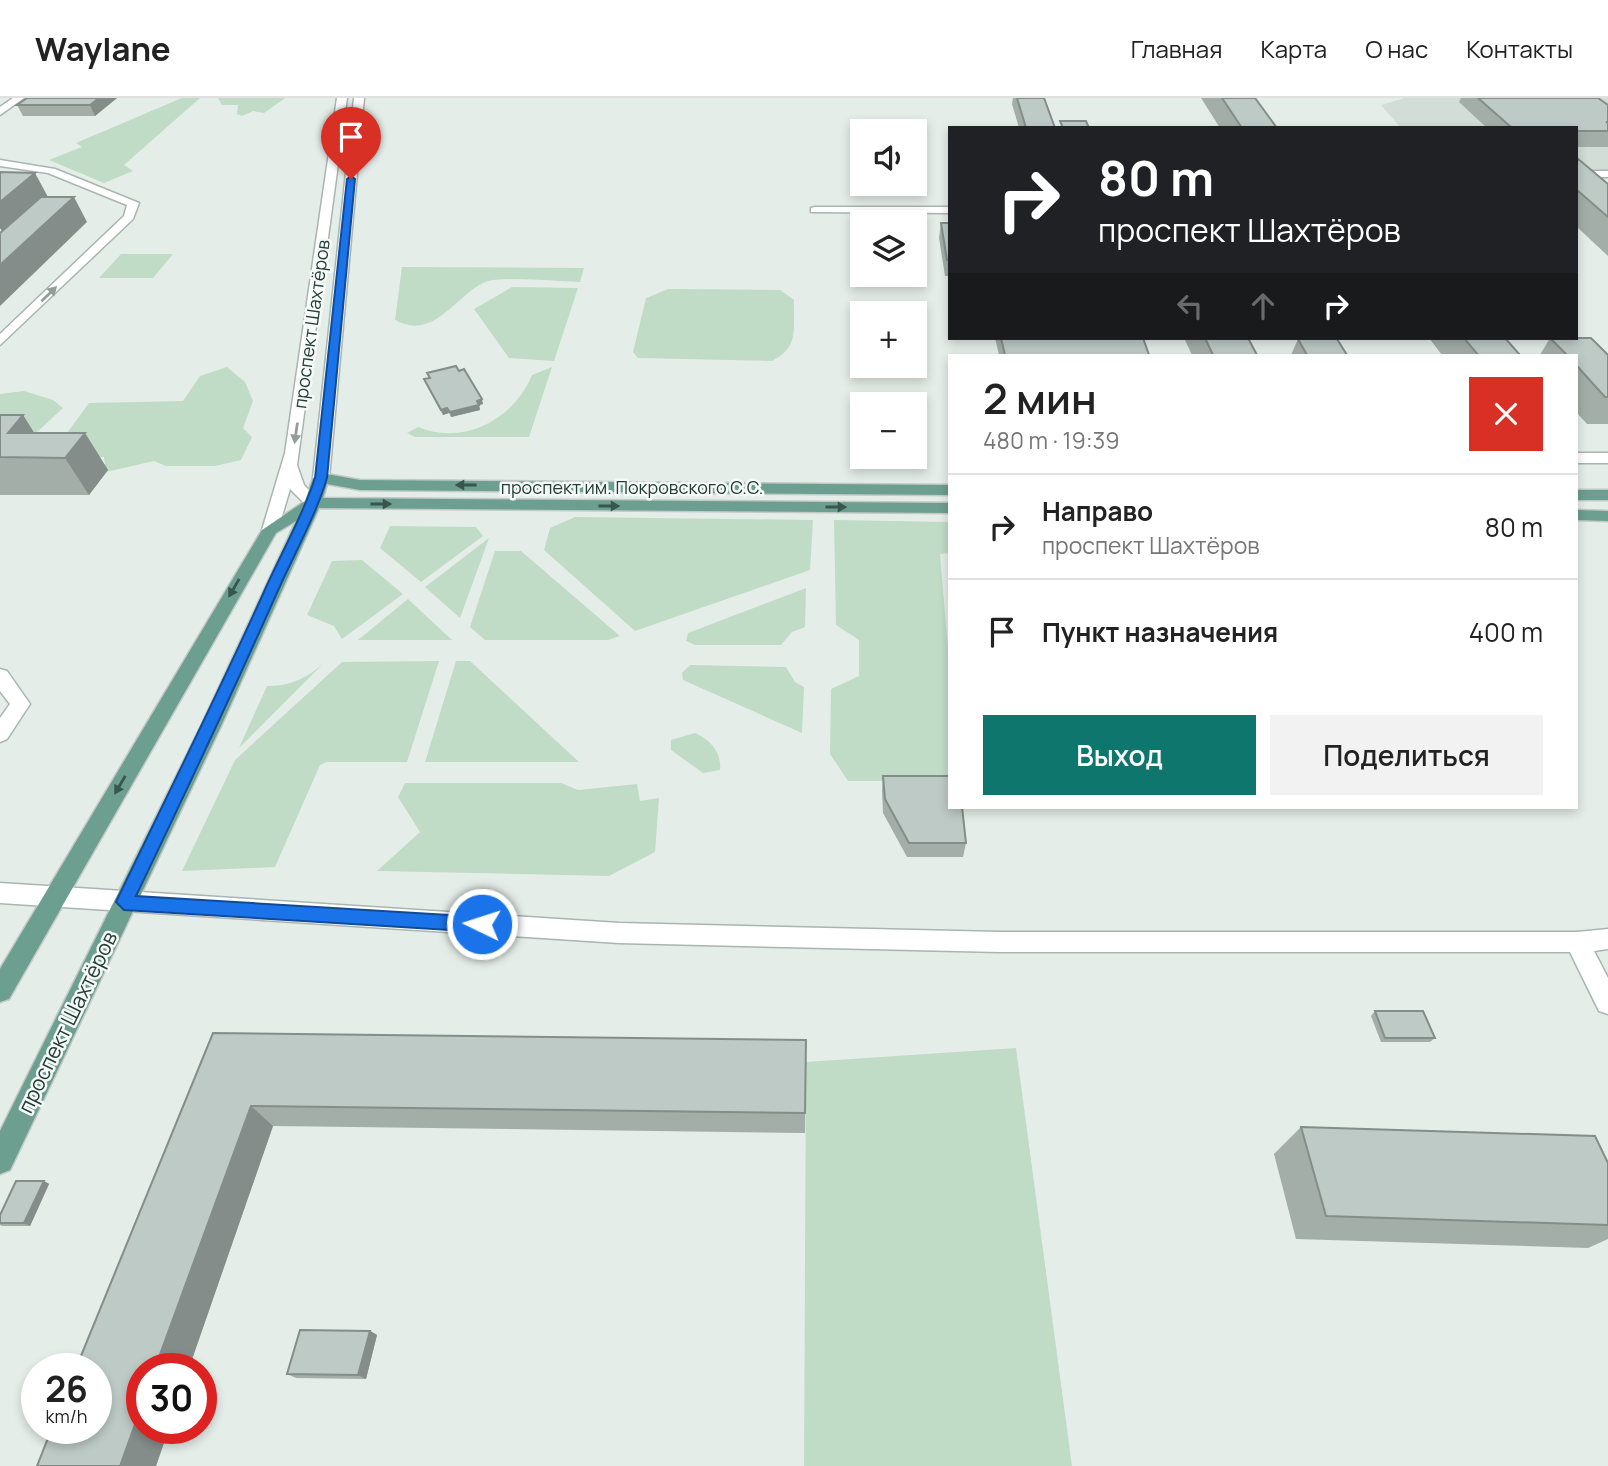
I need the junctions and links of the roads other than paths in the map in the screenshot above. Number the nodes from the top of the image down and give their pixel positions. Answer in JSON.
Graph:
{"nodes":[{"id":1,"x":19,"y":98,"type":"edge"},
{"id":2,"x":342,"y":98,"type":"edge"},
{"id":3,"x":359,"y":98,"type":"edge"},
{"id":4,"x":0,"y":112,"type":"edge"},
{"id":5,"x":0,"y":163,"type":"edge"},
{"id":6,"x":1578,"y":174,"type":"edge"},
{"id":7,"x":1608,"y":174,"type":"edge"},
{"id":8,"x":814,"y":210,"type":"dead end"},
{"id":9,"x":948,"y":210,"type":"edge"},
{"id":10,"x":0,"y":341,"type":"edge"},
{"id":11,"x":1578,"y":458,"type":"edge"},
{"id":12,"x":1608,"y":458,"type":"edge"},
{"id":13,"x":290,"y":466,"type":"junction"},
{"id":14,"x":321,"y":478,"type":"junction"},
{"id":15,"x":360,"y":485,"type":"junction"},
{"id":16,"x":948,"y":489,"type":"edge"},
{"id":17,"x":1578,"y":495,"type":"edge"},
{"id":18,"x":1608,"y":495,"type":"edge"},
{"id":19,"x":313,"y":503,"type":"junction"},
{"id":20,"x":948,"y":508,"type":"edge"},
{"id":21,"x":1578,"y":515,"type":"edge"},
{"id":22,"x":1608,"y":516,"type":"edge"},
{"id":23,"x":270,"y":530,"type":"junction"},
{"id":24,"x":0,"y":676,"type":"edge"},
{"id":25,"x":0,"y":734,"type":"edge"},
{"id":26,"x":0,"y":893,"type":"edge"},
{"id":27,"x":55,"y":896,"type":"junction"},
{"id":28,"x":124,"y":902,"type":"junction"},
{"id":29,"x":1608,"y":939,"type":"edge"},
{"id":30,"x":1577,"y":943,"type":"junction"},
{"id":31,"x":0,"y":991,"type":"edge"},
{"id":32,"x":1608,"y":1003,"type":"edge"},
{"id":33,"x":0,"y":1160,"type":"edge"}],
"edges":[{"from":1,"to":4,"type":"street"},
{"from":2,"to":13,"type":"street","name":"проспект Шахтёров","one_way":true},
{"from":3,"to":14,"type":"street","name":"проспект Шахтёров"},
{"from":10,"to":5,"type":"street","one_way":true},
{"from":6,"to":7,"type":"street"},
{"from":8,"to":9,"type":"street"},
{"from":11,"to":12,"type":"street"},
{"from":13,"to":19,"type":"street"},
{"from":13,"to":23,"type":"street","name":"проспект Шахтёров"},
{"from":14,"to":15,"type":"main road","name":"проспект им. Покровского С.С."},
{"from":14,"to":19,"type":"main road","name":"проспект Шахтёров"},
{"from":16,"to":15,"type":"main road","name":"проспект им. Покровского С.С.","one_way":true},
{"from":15,"to":19,"type":"main road","name":"проспект Шахтёров"},
{"from":17,"to":18,"type":"main road"},
{"from":19,"to":20,"type":"main road","name":"проспект им. Покровского С.С.","one_way":true},
{"from":19,"to":23,"type":"main road","name":"проспект Шахтёров"},
{"from":19,"to":28,"type":"main road","name":"проспект Шахтёров"},
{"from":21,"to":22,"type":"main road"},
{"from":23,"to":27,"type":"main road","name":"проспект Шахтёров","one_way":true},
{"from":24,"to":25,"type":"street"},
{"from":26,"to":27,"type":"street"},
{"from":27,"to":28,"type":"street"},
{"from":27,"to":31,"type":"main road","name":"проспект Шахтёров"},
{"from":28,"to":30,"type":"street"},
{"from":28,"to":33,"type":"main road","name":"проспект Шахтёров"},
{"from":29,"to":30,"type":"street"},
{"from":30,"to":32,"type":"street"}]}
